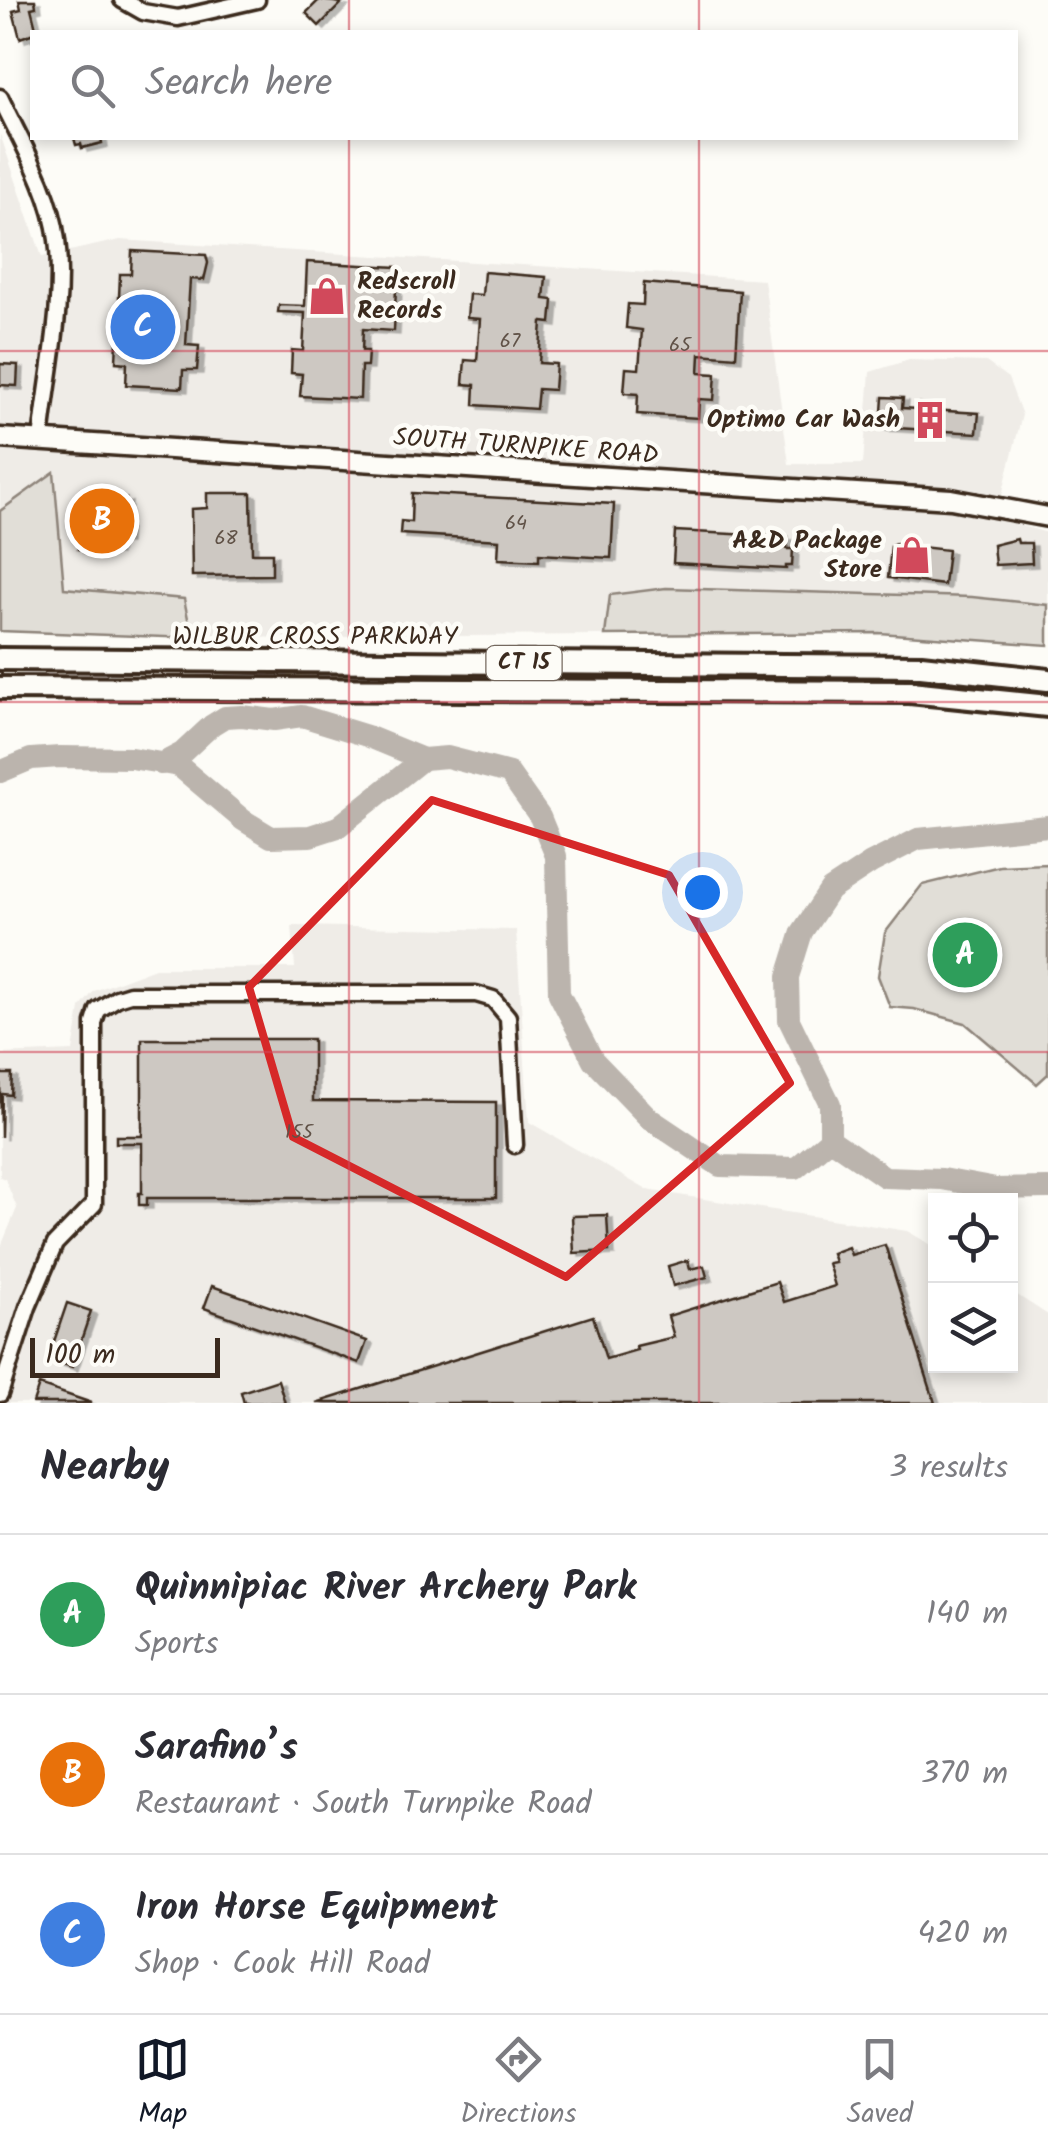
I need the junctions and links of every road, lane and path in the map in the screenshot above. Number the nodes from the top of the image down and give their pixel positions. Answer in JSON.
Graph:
{"nodes":[{"id":1,"x":122,"y":0,"type":"edge"},
{"id":2,"x":256,"y":0,"type":"edge"},
{"id":3,"x":0,"y":97,"type":"edge"},
{"id":4,"x":0,"y":438,"type":"edge"},
{"id":5,"x":41,"y":441,"type":"junction"},
{"id":6,"x":1048,"y":517,"type":"edge"},
{"id":7,"x":0,"y":660,"type":"edge"},
{"id":8,"x":1048,"y":680,"type":"edge"},
{"id":9,"x":0,"y":688,"type":"edge"},
{"id":10,"x":1048,"y":706,"type":"edge"},
{"id":11,"x":515,"y":1145,"type":"dead end"},
{"id":12,"x":0,"y":1394,"type":"edge"}],
"edges":[{"from":1,"to":2,"type":"street"},
{"from":3,"to":5,"type":"street"},
{"from":4,"to":5,"type":"main road","name":"SOUTH TURNPIKE ROAD"},
{"from":5,"to":6,"type":"main road","name":"SOUTH TURNPIKE ROAD"},
{"from":7,"to":8,"type":"highway","name":"WILBUR CROSS PARKWAY","number":"CT 15"},
{"from":9,"to":10,"type":"highway","name":"WILBUR CROSS PARKWAY","number":"CT 15"},
{"from":11,"to":12,"type":"street"}]}
